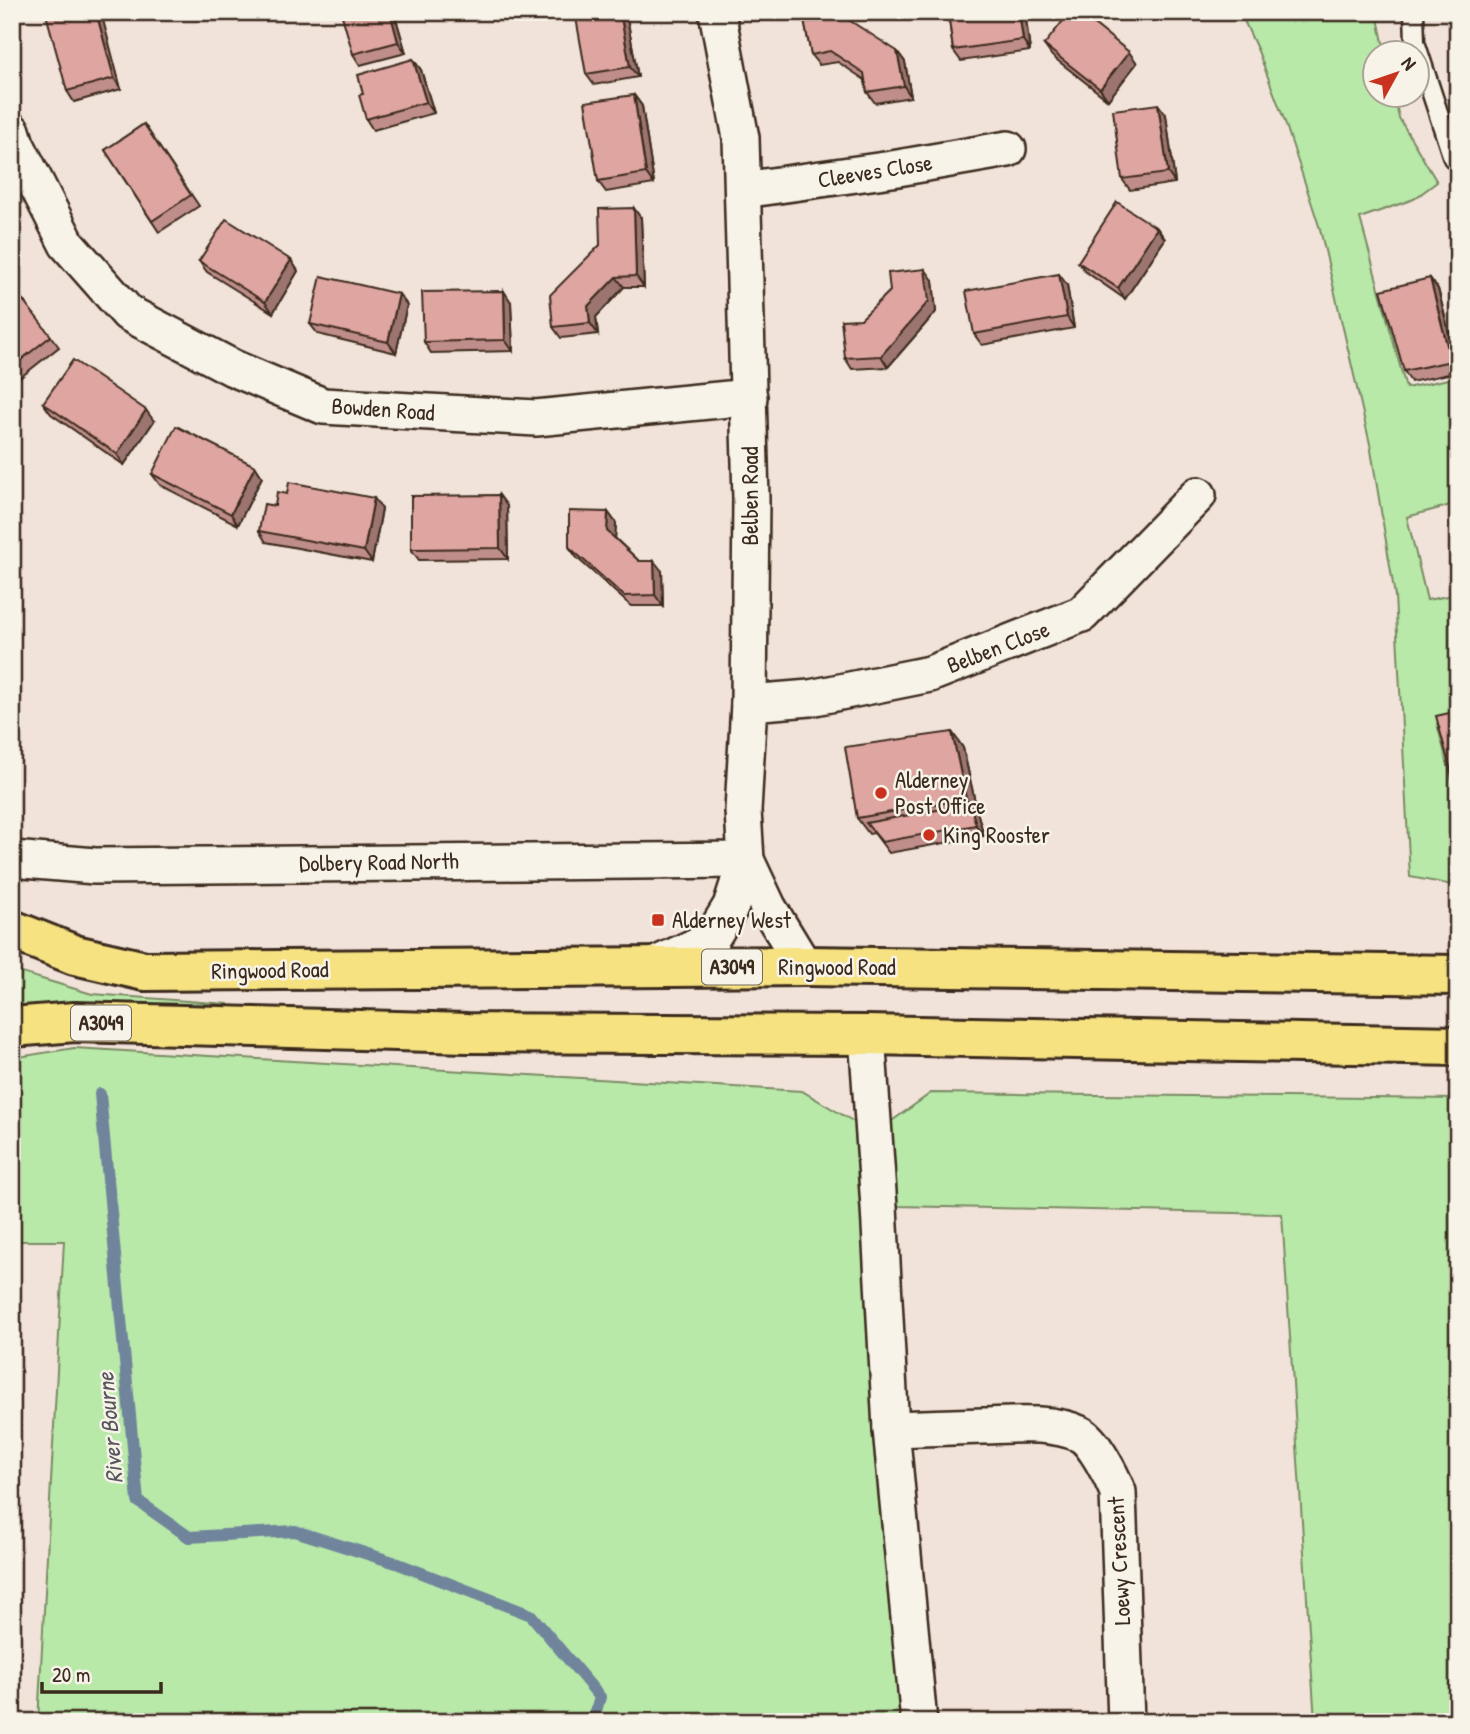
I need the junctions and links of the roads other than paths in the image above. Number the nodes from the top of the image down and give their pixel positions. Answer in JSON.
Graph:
{"nodes":[{"id":1,"x":717,"y":12,"type":"edge"},
{"id":2,"x":1414,"y":12,"type":"edge"},
{"id":3,"x":12,"y":131,"type":"edge"},
{"id":4,"x":1008,"y":149,"type":"dead end"},
{"id":5,"x":1458,"y":164,"type":"edge"},
{"id":6,"x":743,"y":190,"type":"junction"},
{"id":7,"x":749,"y":397,"type":"junction"},
{"id":8,"x":1198,"y":495,"type":"dead end"},
{"id":9,"x":749,"y":703,"type":"junction"},
{"id":10,"x":12,"y":859,"type":"edge"},
{"id":11,"x":746,"y":860,"type":"junction"},
{"id":12,"x":12,"y":930,"type":"edge"},
{"id":13,"x":804,"y":966,"type":"junction"},
{"id":14,"x":651,"y":967,"type":"junction"},
{"id":15,"x":1458,"y":975,"type":"edge"},
{"id":16,"x":12,"y":1027,"type":"edge"},
{"id":17,"x":867,"y":1035,"type":"junction"},
{"id":18,"x":1458,"y":1046,"type":"edge"},
{"id":19,"x":891,"y":1429,"type":"junction"},
{"id":20,"x":919,"y":1722,"type":"edge"},
{"id":21,"x":1126,"y":1722,"type":"edge"}],
"edges":[{"from":1,"to":6,"type":"street","name":"Belben Road"},
{"from":2,"to":5,"type":"lane"},
{"from":3,"to":7,"type":"street","name":"Bowden Road"},
{"from":4,"to":6,"type":"street","name":"Cleeves Close"},
{"from":6,"to":7,"type":"street","name":"Belben Road"},
{"from":7,"to":9,"type":"street","name":"Belben Road"},
{"from":8,"to":9,"type":"street","name":"Belben Close"},
{"from":9,"to":11,"type":"street","name":"Belben Road"},
{"from":10,"to":11,"type":"street","name":"Dolbery Road North"},
{"from":11,"to":13,"type":"street","name":"Belben Road"},
{"from":11,"to":14,"type":"street"},
{"from":12,"to":14,"type":"highway","name":"Ringwood Road","number":"A3049"},
{"from":13,"to":14,"type":"highway","name":"Ringwood Road","number":"A3049"},
{"from":13,"to":15,"type":"highway","name":"Ringwood Road","number":"A3049"},
{"from":16,"to":17,"type":"highway","number":"A3049"},
{"from":17,"to":18,"type":"highway","number":"A3049"},
{"from":17,"to":19,"type":"street"},
{"from":19,"to":20,"type":"street"},
{"from":19,"to":21,"type":"street","name":"Loewy Crescent"}]}
